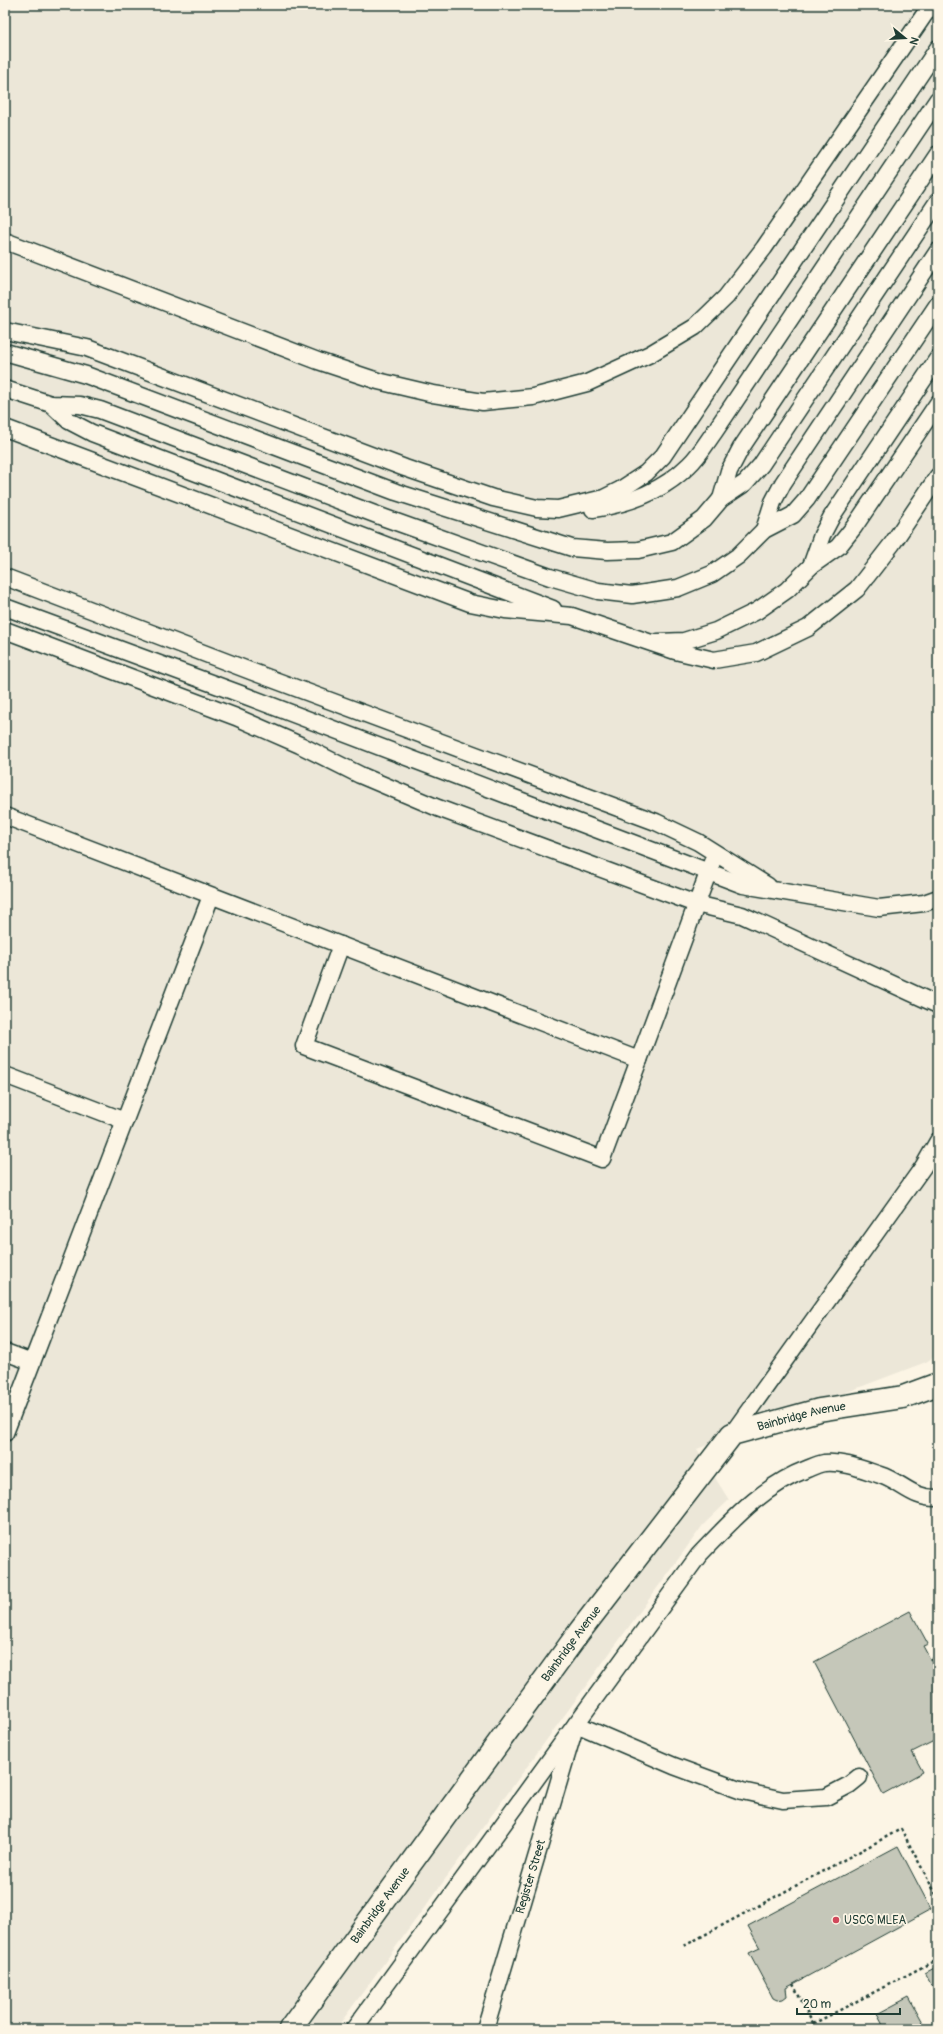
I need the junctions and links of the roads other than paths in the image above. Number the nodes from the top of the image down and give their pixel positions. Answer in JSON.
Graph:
{"nodes":[{"id":1,"x":931,"y":5,"type":"edge"},
{"id":2,"x":938,"y":48,"type":"edge"},
{"id":3,"x":938,"y":99,"type":"edge"},
{"id":4,"x":938,"y":154,"type":"edge"},
{"id":5,"x":938,"y":201,"type":"edge"},
{"id":6,"x":5,"y":241,"type":"edge"},
{"id":7,"x":938,"y":251,"type":"edge"},
{"id":8,"x":938,"y":304,"type":"edge"},
{"id":9,"x":5,"y":331,"type":"edge"},
{"id":10,"x":5,"y":352,"type":"edge"},
{"id":11,"x":938,"y":358,"type":"edge"},
{"id":12,"x":5,"y":389,"type":"edge"},
{"id":13,"x":938,"y":403,"type":"edge"},
{"id":14,"x":51,"y":404,"type":"junction"},
{"id":15,"x":5,"y":428,"type":"edge"},
{"id":16,"x":938,"y":476,"type":"edge"},
{"id":17,"x":721,"y":499,"type":"junction"},
{"id":18,"x":558,"y":509,"type":"junction"},
{"id":19,"x":764,"y":530,"type":"junction"},
{"id":20,"x":811,"y":566,"type":"junction"},
{"id":21,"x":5,"y":576,"type":"edge"},
{"id":22,"x":5,"y":607,"type":"edge"},
{"id":23,"x":572,"y":616,"type":"junction"},
{"id":24,"x":5,"y":630,"type":"edge"},
{"id":25,"x":648,"y":643,"type":"junction"},
{"id":26,"x":5,"y":816,"type":"edge"},
{"id":27,"x":715,"y":854,"type":"junction"},
{"id":28,"x":708,"y":872,"type":"junction"},
{"id":29,"x":775,"y":890,"type":"junction"},
{"id":30,"x":211,"y":896,"type":"junction"},
{"id":31,"x":938,"y":898,"type":"edge"},
{"id":32,"x":696,"y":904,"type":"junction"},
{"id":33,"x":341,"y":945,"type":"junction"},
{"id":34,"x":938,"y":1005,"type":"edge"},
{"id":35,"x":639,"y":1060,"type":"junction"},
{"id":36,"x":5,"y":1075,"type":"edge"},
{"id":37,"x":125,"y":1122,"type":"junction"},
{"id":38,"x":938,"y":1141,"type":"edge"},
{"id":39,"x":5,"y":1352,"type":"edge"},
{"id":40,"x":32,"y":1362,"type":"junction"},
{"id":41,"x":938,"y":1384,"type":"edge"},
{"id":42,"x":5,"y":1433,"type":"edge"},
{"id":43,"x":732,"y":1434,"type":"junction"},
{"id":44,"x":938,"y":1498,"type":"edge"},
{"id":45,"x":576,"y":1724,"type":"junction"},
{"id":46,"x":859,"y":1777,"type":"dead end"},
{"id":47,"x":290,"y":2029,"type":"edge"},
{"id":48,"x":354,"y":2029,"type":"edge"},
{"id":49,"x":484,"y":2029,"type":"edge"}],
"edges":[{"from":1,"to":6,"type":"lane"},
{"from":2,"to":18,"type":"lane"},
{"from":3,"to":18,"type":"lane"},
{"from":4,"to":17,"type":"lane"},
{"from":5,"to":17,"type":"lane"},
{"from":7,"to":19,"type":"lane"},
{"from":8,"to":19,"type":"lane"},
{"from":9,"to":18,"type":"lane"},
{"from":10,"to":17,"type":"lane"},
{"from":11,"to":20,"type":"lane"},
{"from":12,"to":14,"type":"lane"},
{"from":13,"to":20,"type":"lane"},
{"from":14,"to":19,"type":"lane"},
{"from":14,"to":23,"type":"lane"},
{"from":15,"to":23,"type":"lane"},
{"from":16,"to":25,"type":"lane"},
{"from":20,"to":25,"type":"lane"},
{"from":21,"to":27,"type":"lane"},
{"from":22,"to":28,"type":"lane"},
{"from":23,"to":25,"type":"lane"},
{"from":24,"to":32,"type":"lane"},
{"from":26,"to":30,"type":"lane"},
{"from":27,"to":28,"type":"lane"},
{"from":27,"to":29,"type":"lane"},
{"from":28,"to":29,"type":"lane"},
{"from":28,"to":32,"type":"lane"},
{"from":29,"to":31,"type":"lane"},
{"from":30,"to":33,"type":"lane"},
{"from":30,"to":37,"type":"lane"},
{"from":32,"to":34,"type":"lane"},
{"from":32,"to":35,"type":"lane"},
{"from":33,"to":35,"type":"lane"},
{"from":33,"to":35,"type":"lane"},
{"from":36,"to":37,"type":"lane"},
{"from":37,"to":40,"type":"lane"},
{"from":38,"to":43,"type":"lane"},
{"from":39,"to":40,"type":"lane"},
{"from":40,"to":42,"type":"lane"},
{"from":41,"to":43,"type":"street","name":"Bainbridge Avenue"},
{"from":43,"to":47,"type":"street","name":"Bainbridge Avenue"},
{"from":44,"to":45,"type":"lane"},
{"from":45,"to":46,"type":"lane"},
{"from":45,"to":48,"type":"lane"},
{"from":45,"to":49,"type":"lane","name":"Register Street"}]}
